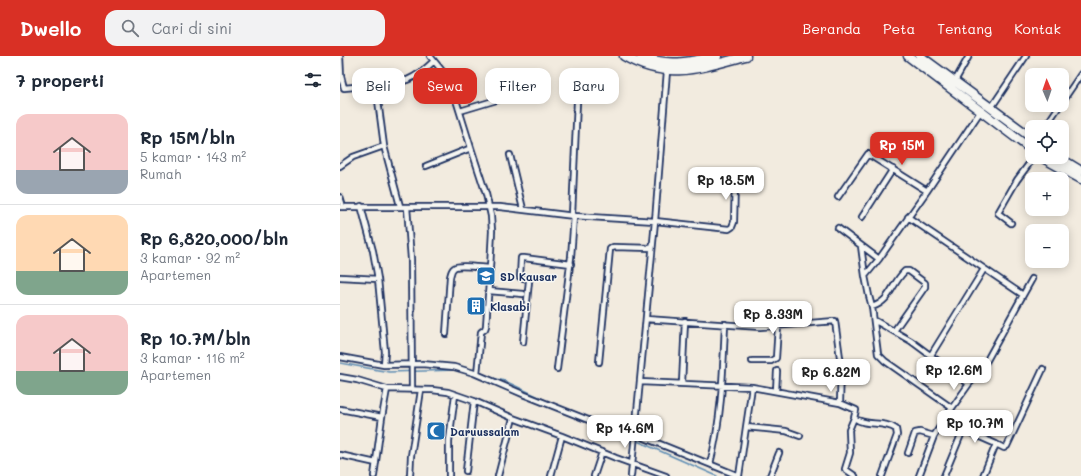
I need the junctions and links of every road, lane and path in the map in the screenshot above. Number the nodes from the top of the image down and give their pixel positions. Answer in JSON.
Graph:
{"nodes":[{"id":1,"x":340,"y":56,"type":"edge"},
{"id":2,"x":430,"y":56,"type":"edge"},
{"id":3,"x":624,"y":56,"type":"edge"},
{"id":4,"x":641,"y":56,"type":"edge"},
{"id":5,"x":717,"y":56,"type":"edge"},
{"id":6,"x":746,"y":56,"type":"edge"},
{"id":7,"x":908,"y":56,"type":"edge"},
{"id":8,"x":920,"y":56,"type":"edge"},
{"id":9,"x":969,"y":56,"type":"edge"},
{"id":10,"x":1026,"y":56,"type":"edge"},
{"id":11,"x":700,"y":58,"type":"edge"},
{"id":12,"x":434,"y":61,"type":"junction"},
{"id":13,"x":667,"y":71,"type":"junction"},
{"id":14,"x":1081,"y":74,"type":"edge"},
{"id":15,"x":405,"y":81,"type":"edge"},
{"id":16,"x":954,"y":81,"type":"junction"},
{"id":17,"x":352,"y":87,"type":"edge"},
{"id":18,"x":342,"y":88,"type":"edge"},
{"id":19,"x":1069,"y":92,"type":"edge"},
{"id":20,"x":379,"y":104,"type":"edge"},
{"id":21,"x":485,"y":104,"type":"edge"},
{"id":22,"x":576,"y":104,"type":"edge"},
{"id":23,"x":992,"y":108,"type":"junction"},
{"id":24,"x":460,"y":111,"type":"junction"},
{"id":25,"x":980,"y":112,"type":"junction"},
{"id":26,"x":1025,"y":133,"type":"edge"},
{"id":27,"x":1025,"y":145,"type":"edge"},
{"id":28,"x":384,"y":146,"type":"junction"},
{"id":29,"x":470,"y":148,"type":"junction"},
{"id":30,"x":510,"y":155,"type":"dead end"},
{"id":31,"x":1029,"y":164,"type":"edge"},
{"id":32,"x":1056,"y":164,"type":"edge"},
{"id":33,"x":1066,"y":164,"type":"edge"},
{"id":34,"x":340,"y":166,"type":"edge"},
{"id":35,"x":426,"y":166,"type":"dead end"},
{"id":36,"x":893,"y":169,"type":"junction"},
{"id":37,"x":1078,"y":174,"type":"edge"},
{"id":38,"x":735,"y":182,"type":"dead end"},
{"id":39,"x":927,"y":191,"type":"junction"},
{"id":40,"x":838,"y":197,"type":"dead end"},
{"id":41,"x":340,"y":198,"type":"edge"},
{"id":42,"x":361,"y":206,"type":"junction"},
{"id":43,"x":400,"y":206,"type":"junction"},
{"id":44,"x":341,"y":207,"type":"edge"},
{"id":45,"x":406,"y":207,"type":"junction"},
{"id":46,"x":490,"y":208,"type":"junction"},
{"id":47,"x":522,"y":209,"type":"junction"},
{"id":48,"x":573,"y":216,"type":"junction"},
{"id":49,"x":862,"y":217,"type":"dead end"},
{"id":50,"x":908,"y":217,"type":"junction"},
{"id":51,"x":655,"y":221,"type":"junction"},
{"id":52,"x":1011,"y":223,"type":"dead end"},
{"id":53,"x":838,"y":228,"type":"dead end"},
{"id":54,"x":862,"y":246,"type":"junction"},
{"id":55,"x":652,"y":248,"type":"junction"},
{"id":56,"x":879,"y":259,"type":"junction"},
{"id":57,"x":571,"y":264,"type":"junction"},
{"id":58,"x":490,"y":268,"type":"junction"},
{"id":59,"x":984,"y":269,"type":"junction"},
{"id":60,"x":865,"y":276,"type":"junction"},
{"id":61,"x":340,"y":277,"type":"edge"},
{"id":62,"x":378,"y":279,"type":"junction"},
{"id":63,"x":1032,"y":279,"type":"dead end"},
{"id":64,"x":489,"y":291,"type":"junction"},
{"id":65,"x":523,"y":294,"type":"dead end"},
{"id":66,"x":1023,"y":295,"type":"junction"},
{"id":67,"x":872,"y":307,"type":"junction"},
{"id":68,"x":646,"y":319,"type":"junction"},
{"id":69,"x":874,"y":320,"type":"junction"},
{"id":70,"x":685,"y":322,"type":"junction"},
{"id":71,"x":725,"y":324,"type":"junction"},
{"id":72,"x":778,"y":327,"type":"junction"},
{"id":73,"x":894,"y":332,"type":"junction"},
{"id":74,"x":446,"y":334,"type":"dead end"},
{"id":75,"x":523,"y":342,"type":"dead end"},
{"id":76,"x":931,"y":355,"type":"junction"},
{"id":77,"x":340,"y":358,"type":"edge"},
{"id":78,"x":752,"y":361,"type":"dead end"},
{"id":79,"x":599,"y":362,"type":"dead end"},
{"id":80,"x":384,"y":365,"type":"junction"},
{"id":81,"x":411,"y":367,"type":"junction"},
{"id":82,"x":558,"y":369,"type":"dead end"},
{"id":83,"x":1043,"y":369,"type":"dead end"},
{"id":84,"x":777,"y":371,"type":"dead end"},
{"id":85,"x":477,"y":374,"type":"junction"},
{"id":86,"x":340,"y":377,"type":"edge"},
{"id":87,"x":640,"y":382,"type":"junction"},
{"id":88,"x":682,"y":383,"type":"junction"},
{"id":89,"x":722,"y":384,"type":"junction"},
{"id":90,"x":969,"y":384,"type":"junction"},
{"id":91,"x":752,"y":386,"type":"junction"},
{"id":92,"x":412,"y":388,"type":"junction"},
{"id":93,"x":387,"y":389,"type":"junction"},
{"id":94,"x":420,"y":390,"type":"junction"},
{"id":95,"x":776,"y":391,"type":"junction"},
{"id":96,"x":456,"y":394,"type":"junction"},
{"id":97,"x":474,"y":401,"type":"junction"},
{"id":98,"x":840,"y":403,"type":"junction"},
{"id":99,"x":952,"y":408,"type":"junction"},
{"id":100,"x":340,"y":409,"type":"edge"},
{"id":101,"x":382,"y":417,"type":"junction"},
{"id":102,"x":514,"y":418,"type":"junction"},
{"id":103,"x":854,"y":418,"type":"junction"},
{"id":104,"x":944,"y":421,"type":"junction"},
{"id":105,"x":746,"y":427,"type":"junction"},
{"id":106,"x":963,"y":430,"type":"junction"},
{"id":107,"x":562,"y":436,"type":"junction"},
{"id":108,"x":800,"y":436,"type":"dead end"},
{"id":109,"x":934,"y":436,"type":"junction"},
{"id":110,"x":634,"y":437,"type":"junction"},
{"id":111,"x":996,"y":444,"type":"junction"},
{"id":112,"x":602,"y":452,"type":"junction"},
{"id":113,"x":779,"y":453,"type":"dead end"},
{"id":114,"x":908,"y":453,"type":"dead end"},
{"id":115,"x":340,"y":455,"type":"edge"},
{"id":116,"x":632,"y":461,"type":"junction"},
{"id":117,"x":376,"y":462,"type":"junction"},
{"id":118,"x":710,"y":464,"type":"junction"},
{"id":119,"x":466,"y":471,"type":"dead end"},
{"id":120,"x":374,"y":476,"type":"edge"},
{"id":121,"x":410,"y":476,"type":"edge"},
{"id":122,"x":449,"y":476,"type":"edge"},
{"id":123,"x":498,"y":476,"type":"edge"},
{"id":124,"x":551,"y":476,"type":"edge"},
{"id":125,"x":594,"y":476,"type":"edge"},
{"id":126,"x":631,"y":476,"type":"edge"},
{"id":127,"x":666,"y":476,"type":"edge"},
{"id":128,"x":739,"y":476,"type":"edge"},
{"id":129,"x":770,"y":476,"type":"edge"},
{"id":130,"x":855,"y":476,"type":"edge"},
{"id":131,"x":882,"y":476,"type":"edge"},
{"id":132,"x":919,"y":476,"type":"edge"},
{"id":133,"x":944,"y":476,"type":"edge"},
{"id":134,"x":983,"y":476,"type":"edge"}],
"edges":[{"from":1,"to":18,"type":"street"},
{"from":2,"to":12,"type":"street"},
{"from":3,"to":13,"type":"highway"},
{"from":4,"to":11,"type":"highway"},
{"from":5,"to":11,"type":"highway"},
{"from":6,"to":13,"type":"highway"},
{"from":7,"to":25,"type":"highway"},
{"from":8,"to":16,"type":"highway"},
{"from":9,"to":16,"type":"street"},
{"from":10,"to":23,"type":"street"},
{"from":12,"to":15,"type":"street"},
{"from":12,"to":24,"type":"street"},
{"from":13,"to":51,"type":"street"},
{"from":14,"to":19,"type":"street"},
{"from":16,"to":23,"type":"highway"},
{"from":17,"to":18,"type":"street"},
{"from":20,"to":28,"type":"street"},
{"from":21,"to":24,"type":"street"},
{"from":22,"to":48,"type":"street"},
{"from":23,"to":26,"type":"highway"},
{"from":24,"to":29,"type":"street"},
{"from":25,"to":27,"type":"highway"},
{"from":25,"to":39,"type":"street"},
{"from":28,"to":34,"type":"street"},
{"from":28,"to":43,"type":"street"},
{"from":29,"to":35,"type":"street"},
{"from":29,"to":46,"type":"street"},
{"from":30,"to":47,"type":"street"},
{"from":31,"to":52,"type":"street"},
{"from":32,"to":37,"type":"highway"},
{"from":33,"to":37,"type":"highway"},
{"from":36,"to":39,"type":"street"},
{"from":36,"to":40,"type":"street"},
{"from":36,"to":49,"type":"street"},
{"from":38,"to":51,"type":"street"},
{"from":39,"to":50,"type":"street"},
{"from":41,"to":44,"type":"street"},
{"from":42,"to":43,"type":"street"},
{"from":42,"to":44,"type":"street"},
{"from":42,"to":62,"type":"street"},
{"from":43,"to":45,"type":"street"},
{"from":45,"to":46,"type":"street"},
{"from":45,"to":81,"type":"street"},
{"from":46,"to":47,"type":"street"},
{"from":46,"to":58,"type":"street"},
{"from":47,"to":48,"type":"street"},
{"from":48,"to":51,"type":"street"},
{"from":48,"to":57,"type":"street"},
{"from":50,"to":56,"type":"street"},
{"from":50,"to":59,"type":"street"},
{"from":51,"to":55,"type":"street"},
{"from":53,"to":54,"type":"street"},
{"from":54,"to":56,"type":"street"},
{"from":54,"to":60,"type":"street"},
{"from":55,"to":68,"type":"street"},
{"from":55,"to":79,"type":"street"},
{"from":56,"to":60,"type":"street"},
{"from":57,"to":75,"type":"street"},
{"from":57,"to":82,"type":"street"},
{"from":58,"to":64,"type":"street"},
{"from":58,"to":74,"type":"street"},
{"from":59,"to":66,"type":"street"},
{"from":59,"to":76,"type":"street"},
{"from":60,"to":67,"type":"street"},
{"from":61,"to":62,"type":"street"},
{"from":62,"to":80,"type":"street"},
{"from":63,"to":66,"type":"street"},
{"from":64,"to":65,"type":"street"},
{"from":64,"to":85,"type":"street"},
{"from":66,"to":90,"type":"street"},
{"from":67,"to":69,"type":"street"},
{"from":67,"to":73,"type":"street"},
{"from":68,"to":70,"type":"street"},
{"from":68,"to":87,"type":"street"},
{"from":69,"to":73,"type":"street"},
{"from":69,"to":99,"type":"street"},
{"from":70,"to":71,"type":"street"},
{"from":70,"to":88,"type":"street"},
{"from":71,"to":72,"type":"street"},
{"from":71,"to":89,"type":"street"},
{"from":72,"to":78,"type":"street"},
{"from":72,"to":98,"type":"street"},
{"from":73,"to":76,"type":"street"},
{"from":76,"to":90,"type":"street"},
{"from":77,"to":80,"type":"street"},
{"from":80,"to":81,"type":"street"},
{"from":81,"to":85,"type":"street"},
{"from":81,"to":92,"type":"street"},
{"from":83,"to":111,"type":"street"},
{"from":84,"to":95,"type":"street"},
{"from":85,"to":110,"type":"street"},
{"from":86,"to":93,"type":"street"},
{"from":87,"to":88,"type":"street"},
{"from":87,"to":110,"type":"street"},
{"from":88,"to":89,"type":"street"},
{"from":89,"to":91,"type":"street"},
{"from":89,"to":118,"type":"street"},
{"from":90,"to":99,"type":"street"},
{"from":91,"to":95,"type":"street"},
{"from":91,"to":105,"type":"street"},
{"from":92,"to":93,"type":"street"},
{"from":92,"to":94,"type":"street"},
{"from":93,"to":101,"type":"street"},
{"from":94,"to":96,"type":"street"},
{"from":94,"to":121,"type":"street"},
{"from":95,"to":98,"type":"street"},
{"from":96,"to":97,"type":"street"},
{"from":96,"to":122,"type":"street"},
{"from":97,"to":102,"type":"street"},
{"from":97,"to":119,"type":"street"},
{"from":98,"to":103,"type":"street"},
{"from":99,"to":104,"type":"street"},
{"from":100,"to":101,"type":"street"},
{"from":101,"to":117,"type":"street"},
{"from":102,"to":107,"type":"street"},
{"from":102,"to":123,"type":"street"},
{"from":103,"to":130,"type":"street"},
{"from":103,"to":131,"type":"street"},
{"from":104,"to":106,"type":"street"},
{"from":104,"to":109,"type":"street"},
{"from":105,"to":108,"type":"street"},
{"from":105,"to":128,"type":"street"},
{"from":106,"to":111,"type":"street"},
{"from":106,"to":133,"type":"street"},
{"from":107,"to":112,"type":"street"},
{"from":107,"to":124,"type":"street"},
{"from":109,"to":114,"type":"street"},
{"from":109,"to":132,"type":"street"},
{"from":110,"to":116,"type":"street"},
{"from":110,"to":118,"type":"street"},
{"from":111,"to":134,"type":"street"},
{"from":112,"to":116,"type":"street"},
{"from":112,"to":125,"type":"street"},
{"from":113,"to":129,"type":"street"},
{"from":115,"to":117,"type":"street"},
{"from":116,"to":126,"type":"street"},
{"from":116,"to":127,"type":"street"},
{"from":117,"to":120,"type":"street"},
{"from":118,"to":128,"type":"street"}]}
